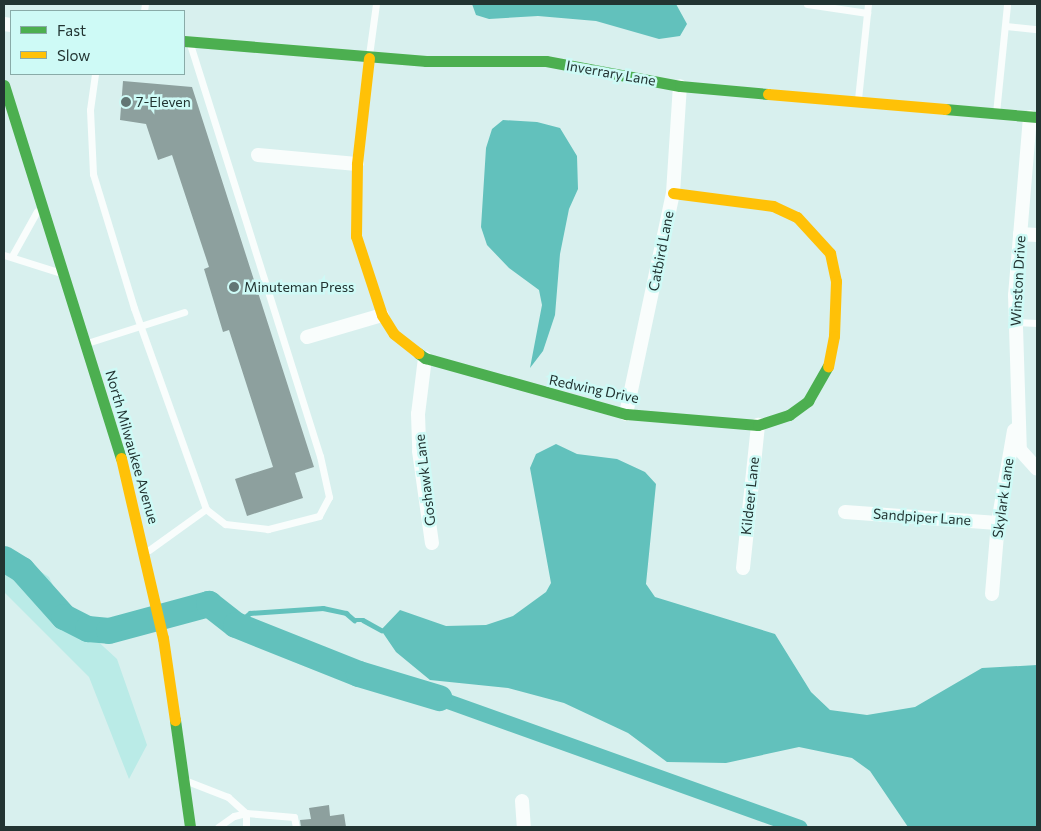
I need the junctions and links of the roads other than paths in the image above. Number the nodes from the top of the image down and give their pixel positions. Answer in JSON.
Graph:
{"nodes":[{"id":1,"x":376,"y":4,"type":"edge"},
{"id":2,"x":807,"y":4,"type":"edge"},
{"id":3,"x":868,"y":4,"type":"edge"},
{"id":4,"x":1007,"y":4,"type":"edge"},
{"id":5,"x":868,"y":13,"type":"junction"},
{"id":6,"x":1006,"y":26,"type":"junction"},
{"id":7,"x":1037,"y":29,"type":"edge"},
{"id":8,"x":187,"y":41,"type":"edge"},
{"id":9,"x":369,"y":58,"type":"junction"},
{"id":10,"x":95,"y":75,"type":"edge"},
{"id":11,"x":4,"y":85,"type":"edge"},
{"id":12,"x":680,"y":86,"type":"junction"},
{"id":13,"x":858,"y":102,"type":"junction"},
{"id":14,"x":996,"y":115,"type":"junction"},
{"id":15,"x":1034,"y":117,"type":"edge"},
{"id":16,"x":258,"y":155,"type":"dead end"},
{"id":17,"x":357,"y":164,"type":"junction"},
{"id":18,"x":673,"y":193,"type":"junction"},
{"id":19,"x":41,"y":202,"type":"junction"},
{"id":20,"x":1020,"y":234,"type":"junction"},
{"id":21,"x":1037,"y":235,"type":"edge"},
{"id":22,"x":4,"y":255,"type":"edge"},
{"id":23,"x":12,"y":256,"type":"junction"},
{"id":24,"x":65,"y":275,"type":"junction"},
{"id":25,"x":184,"y":312,"type":"dead end"},
{"id":26,"x":382,"y":315,"type":"junction"},
{"id":27,"x":1016,"y":322,"type":"junction"},
{"id":28,"x":1037,"y":323,"type":"edge"},
{"id":29,"x":141,"y":326,"type":"junction"},
{"id":30,"x":307,"y":337,"type":"dead end"},
{"id":31,"x":86,"y":343,"type":"junction"},
{"id":32,"x":425,"y":358,"type":"junction"},
{"id":33,"x":1018,"y":402,"type":"junction"},
{"id":34,"x":626,"y":414,"type":"junction"},
{"id":35,"x":758,"y":424,"type":"junction"},
{"id":36,"x":1037,"y":469,"type":"edge"},
{"id":37,"x":206,"y":509,"type":"junction"},
{"id":38,"x":845,"y":512,"type":"dead end"},
{"id":39,"x":998,"y":523,"type":"junction"},
{"id":40,"x":432,"y":543,"type":"dead end"},
{"id":41,"x":144,"y":553,"type":"junction"},
{"id":42,"x":743,"y":568,"type":"dead end"},
{"id":43,"x":992,"y":594,"type":"dead end"},
{"id":44,"x":182,"y":779,"type":"junction"},
{"id":45,"x":522,"y":802,"type":"dead end"},
{"id":46,"x":246,"y":813,"type":"junction"},
{"id":47,"x":190,"y":827,"type":"edge"},
{"id":48,"x":218,"y":827,"type":"edge"},
{"id":49,"x":246,"y":827,"type":"edge"},
{"id":50,"x":296,"y":827,"type":"edge"},
{"id":51,"x":524,"y":827,"type":"edge"}],
"edges":[{"from":1,"to":9,"type":"lane"},
{"from":2,"to":5,"type":"lane"},
{"from":3,"to":5,"type":"lane"},
{"from":4,"to":6,"type":"lane"},
{"from":5,"to":13,"type":"lane"},
{"from":6,"to":7,"type":"lane"},
{"from":6,"to":14,"type":"lane"},
{"from":8,"to":9,"type":"street","name":"Inverrary Lane"},
{"from":8,"to":37,"type":"lane"},
{"from":9,"to":12,"type":"street","name":"Inverrary Lane"},
{"from":9,"to":17,"type":"street","name":"Redwing Drive"},
{"from":10,"to":29,"type":"lane"},
{"from":11,"to":19,"type":"street","name":"North Milwaukee Avenue"},
{"from":12,"to":13,"type":"street","name":"Inverrary Lane"},
{"from":12,"to":18,"type":"street","name":"Catbird Lane"},
{"from":13,"to":14,"type":"street","name":"Inverrary Lane"},
{"from":14,"to":15,"type":"street","name":"Inverrary Lane"},
{"from":15,"to":20,"type":"street","name":"Winston Drive"},
{"from":16,"to":17,"type":"street"},
{"from":17,"to":26,"type":"street","name":"Redwing Drive"},
{"from":18,"to":34,"type":"street","name":"Catbird Lane"},
{"from":18,"to":35,"type":"street","name":"Redwing Drive"},
{"from":19,"to":23,"type":"lane"},
{"from":19,"to":24,"type":"street","name":"North Milwaukee Avenue"},
{"from":20,"to":21,"type":"street"},
{"from":20,"to":27,"type":"street","name":"Winston Drive"},
{"from":22,"to":23,"type":"lane"},
{"from":23,"to":24,"type":"lane"},
{"from":24,"to":31,"type":"street","name":"North Milwaukee Avenue"},
{"from":25,"to":29,"type":"lane"},
{"from":26,"to":30,"type":"street"},
{"from":26,"to":32,"type":"street","name":"Redwing Drive"},
{"from":27,"to":28,"type":"lane"},
{"from":27,"to":33,"type":"street","name":"Winston Drive"},
{"from":29,"to":31,"type":"lane"},
{"from":29,"to":37,"type":"lane"},
{"from":31,"to":41,"type":"street","name":"North Milwaukee Avenue"},
{"from":32,"to":34,"type":"street","name":"Redwing Drive"},
{"from":32,"to":40,"type":"street","name":"Goshawk Lane"},
{"from":33,"to":36,"type":"street","name":"Winston Drive"},
{"from":33,"to":39,"type":"street","name":"Skylark Lane"},
{"from":34,"to":35,"type":"street","name":"Redwing Drive"},
{"from":35,"to":42,"type":"street","name":"Kildeer Lane"},
{"from":37,"to":41,"type":"lane"},
{"from":38,"to":39,"type":"street","name":"Sandpiper Lane"},
{"from":39,"to":43,"type":"street","name":"Skylark Lane"},
{"from":41,"to":44,"type":"street","name":"North Milwaukee Avenue"},
{"from":44,"to":46,"type":"lane"},
{"from":44,"to":47,"type":"street","name":"North Milwaukee Avenue"},
{"from":45,"to":51,"type":"street"},
{"from":46,"to":48,"type":"lane"},
{"from":46,"to":49,"type":"lane"},
{"from":46,"to":50,"type":"lane"}]}
